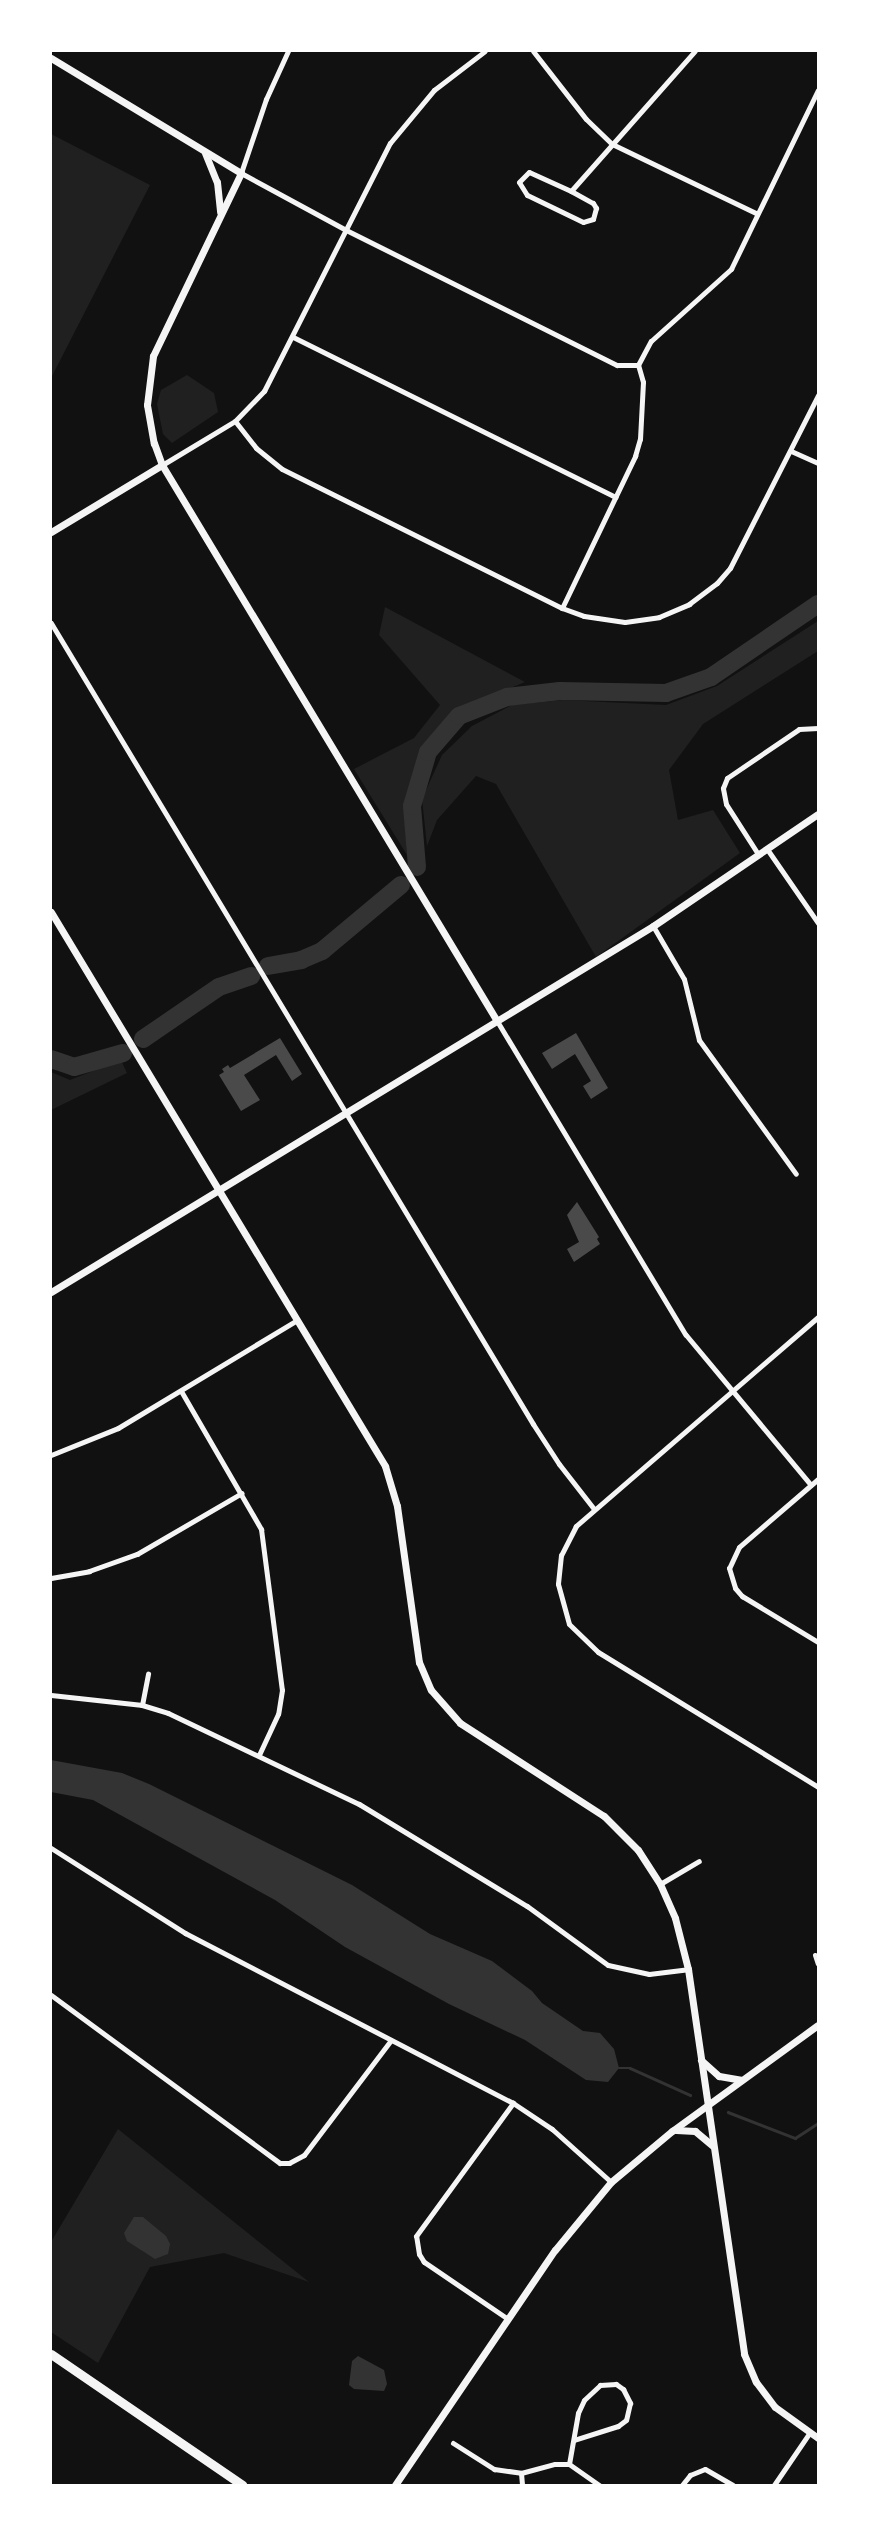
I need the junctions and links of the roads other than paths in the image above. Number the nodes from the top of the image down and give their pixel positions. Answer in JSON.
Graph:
{"nodes":[{"id":1,"x":288,"y":51,"type":"edge"},
{"id":2,"x":485,"y":51,"type":"edge"},
{"id":3,"x":534,"y":51,"type":"edge"},
{"id":4,"x":695,"y":51,"type":"edge"},
{"id":5,"x":51,"y":58,"type":"edge"},
{"id":6,"x":818,"y":90,"type":"edge"},
{"id":7,"x":612,"y":144,"type":"junction"},
{"id":8,"x":204,"y":151,"type":"junction"},
{"id":9,"x":241,"y":173,"type":"junction"},
{"id":10,"x":571,"y":191,"type":"junction"},
{"id":11,"x":756,"y":213,"type":"junction"},
{"id":12,"x":220,"y":216,"type":"junction"},
{"id":13,"x":345,"y":230,"type":"junction"},
{"id":14,"x":293,"y":337,"type":"junction"},
{"id":15,"x":638,"y":365,"type":"junction"},
{"id":16,"x":818,"y":396,"type":"edge"},
{"id":17,"x":235,"y":421,"type":"junction"},
{"id":18,"x":791,"y":451,"type":"junction"},
{"id":19,"x":818,"y":463,"type":"edge"},
{"id":20,"x":162,"y":465,"type":"junction"},
{"id":21,"x":615,"y":497,"type":"junction"},
{"id":22,"x":51,"y":532,"type":"edge"},
{"id":23,"x":562,"y":608,"type":"junction"},
{"id":24,"x":51,"y":623,"type":"edge"},
{"id":25,"x":818,"y":728,"type":"edge"},
{"id":26,"x":818,"y":814,"type":"edge"},
{"id":27,"x":767,"y":849,"type":"junction"},
{"id":28,"x":758,"y":854,"type":"junction"},
{"id":29,"x":51,"y":912,"type":"edge"},
{"id":30,"x":818,"y":923,"type":"edge"},
{"id":31,"x":653,"y":926,"type":"junction"},
{"id":32,"x":497,"y":1021,"type":"junction"},
{"id":33,"x":345,"y":1112,"type":"junction"},
{"id":34,"x":796,"y":1174,"type":"dead end"},
{"id":35,"x":218,"y":1189,"type":"junction"},
{"id":36,"x":51,"y":1292,"type":"edge"},
{"id":37,"x":818,"y":1317,"type":"edge"},
{"id":38,"x":297,"y":1320,"type":"junction"},
{"id":39,"x":181,"y":1391,"type":"junction"},
{"id":40,"x":732,"y":1391,"type":"junction"},
{"id":41,"x":51,"y":1455,"type":"edge"},
{"id":42,"x":818,"y":1479,"type":"edge"},
{"id":43,"x":811,"y":1485,"type":"junction"},
{"id":44,"x":242,"y":1493,"type":"junction"},
{"id":45,"x":594,"y":1509,"type":"junction"},
{"id":46,"x":51,"y":1578,"type":"edge"},
{"id":47,"x":818,"y":1642,"type":"edge"},
{"id":48,"x":148,"y":1674,"type":"dead end"},
{"id":49,"x":51,"y":1695,"type":"edge"},
{"id":50,"x":142,"y":1705,"type":"junction"},
{"id":51,"x":259,"y":1755,"type":"junction"},
{"id":52,"x":818,"y":1787,"type":"edge"},
{"id":53,"x":51,"y":1848,"type":"edge"},
{"id":54,"x":699,"y":1861,"type":"dead end"},
{"id":55,"x":660,"y":1884,"type":"junction"},
{"id":56,"x":815,"y":1955,"type":"dead end"},
{"id":57,"x":818,"y":1964,"type":"edge"},
{"id":58,"x":688,"y":1969,"type":"junction"},
{"id":59,"x":51,"y":1994,"type":"edge"},
{"id":60,"x":818,"y":2025,"type":"edge"},
{"id":61,"x":391,"y":2040,"type":"junction"},
{"id":62,"x":701,"y":2060,"type":"junction"},
{"id":63,"x":742,"y":2080,"type":"junction"},
{"id":64,"x":513,"y":2103,"type":"junction"},
{"id":65,"x":707,"y":2105,"type":"junction"},
{"id":66,"x":672,"y":2131,"type":"junction"},
{"id":67,"x":713,"y":2146,"type":"junction"},
{"id":68,"x":611,"y":2182,"type":"junction"},
{"id":69,"x":509,"y":2319,"type":"junction"},
{"id":70,"x":51,"y":2354,"type":"edge"},
{"id":71,"x":810,"y":2432,"type":"junction"},
{"id":72,"x":818,"y":2438,"type":"edge"},
{"id":73,"x":574,"y":2440,"type":"junction"},
{"id":74,"x":453,"y":2443,"type":"dead end"},
{"id":75,"x":569,"y":2464,"type":"junction"},
{"id":76,"x":520,"y":2473,"type":"junction"},
{"id":77,"x":685,"y":2484,"type":"edge"},
{"id":78,"x":242,"y":2485,"type":"edge"},
{"id":79,"x":395,"y":2485,"type":"edge"},
{"id":80,"x":522,"y":2485,"type":"edge"},
{"id":81,"x":599,"y":2485,"type":"edge"},
{"id":82,"x":733,"y":2485,"type":"edge"},
{"id":83,"x":774,"y":2485,"type":"edge"}],
"edges":[{"from":1,"to":9,"type":"street"},
{"from":2,"to":13,"type":"street"},
{"from":3,"to":7,"type":"street"},
{"from":4,"to":7,"type":"street"},
{"from":5,"to":8,"type":"street"},
{"from":6,"to":11,"type":"street"},
{"from":7,"to":10,"type":"street"},
{"from":7,"to":11,"type":"street"},
{"from":8,"to":9,"type":"street"},
{"from":8,"to":12,"type":"street"},
{"from":9,"to":12,"type":"street"},
{"from":9,"to":13,"type":"street"},
{"from":10,"to":10,"type":"street"},
{"from":11,"to":15,"type":"street"},
{"from":12,"to":20,"type":"street"},
{"from":13,"to":14,"type":"street"},
{"from":13,"to":15,"type":"street"},
{"from":14,"to":17,"type":"street"},
{"from":14,"to":21,"type":"street"},
{"from":15,"to":21,"type":"street"},
{"from":16,"to":18,"type":"street"},
{"from":17,"to":20,"type":"street"},
{"from":17,"to":23,"type":"street"},
{"from":18,"to":19,"type":"street"},
{"from":18,"to":23,"type":"street"},
{"from":20,"to":22,"type":"street"},
{"from":20,"to":32,"type":"street"},
{"from":21,"to":23,"type":"street"},
{"from":24,"to":33,"type":"street"},
{"from":25,"to":28,"type":"street"},
{"from":26,"to":27,"type":"street"},
{"from":27,"to":28,"type":"street"},
{"from":27,"to":30,"type":"street"},
{"from":28,"to":31,"type":"street"},
{"from":29,"to":35,"type":"street"},
{"from":31,"to":32,"type":"street"},
{"from":31,"to":34,"type":"street"},
{"from":32,"to":33,"type":"street"},
{"from":32,"to":40,"type":"street"},
{"from":33,"to":35,"type":"street"},
{"from":33,"to":45,"type":"street"},
{"from":35,"to":36,"type":"street"},
{"from":35,"to":38,"type":"street"},
{"from":37,"to":40,"type":"street"},
{"from":38,"to":39,"type":"street"},
{"from":38,"to":55,"type":"street"},
{"from":39,"to":41,"type":"street"},
{"from":39,"to":44,"type":"street"},
{"from":40,"to":43,"type":"street"},
{"from":40,"to":45,"type":"street"},
{"from":42,"to":43,"type":"street"},
{"from":43,"to":47,"type":"street"},
{"from":44,"to":46,"type":"street"},
{"from":44,"to":51,"type":"street"},
{"from":45,"to":52,"type":"street"},
{"from":48,"to":50,"type":"street"},
{"from":49,"to":50,"type":"street"},
{"from":50,"to":51,"type":"street"},
{"from":51,"to":58,"type":"street"},
{"from":53,"to":61,"type":"street"},
{"from":54,"to":55,"type":"street"},
{"from":55,"to":58,"type":"street"},
{"from":56,"to":57,"type":"street"},
{"from":58,"to":62,"type":"street"},
{"from":59,"to":61,"type":"street"},
{"from":60,"to":63,"type":"street"},
{"from":61,"to":64,"type":"street"},
{"from":62,"to":63,"type":"street"},
{"from":62,"to":65,"type":"street"},
{"from":63,"to":65,"type":"street"},
{"from":64,"to":68,"type":"street"},
{"from":64,"to":69,"type":"street"},
{"from":65,"to":66,"type":"street"},
{"from":65,"to":67,"type":"street"},
{"from":66,"to":67,"type":"street"},
{"from":66,"to":68,"type":"street"},
{"from":67,"to":71,"type":"street"},
{"from":68,"to":69,"type":"street"},
{"from":69,"to":79,"type":"street"},
{"from":70,"to":78,"type":"main road"},
{"from":71,"to":72,"type":"street"},
{"from":71,"to":83,"type":"street"},
{"from":73,"to":73,"type":"street"},
{"from":73,"to":75,"type":"street"},
{"from":74,"to":76,"type":"street"},
{"from":75,"to":76,"type":"street"},
{"from":75,"to":81,"type":"street"},
{"from":76,"to":80,"type":"street"},
{"from":77,"to":82,"type":"street"}]}
